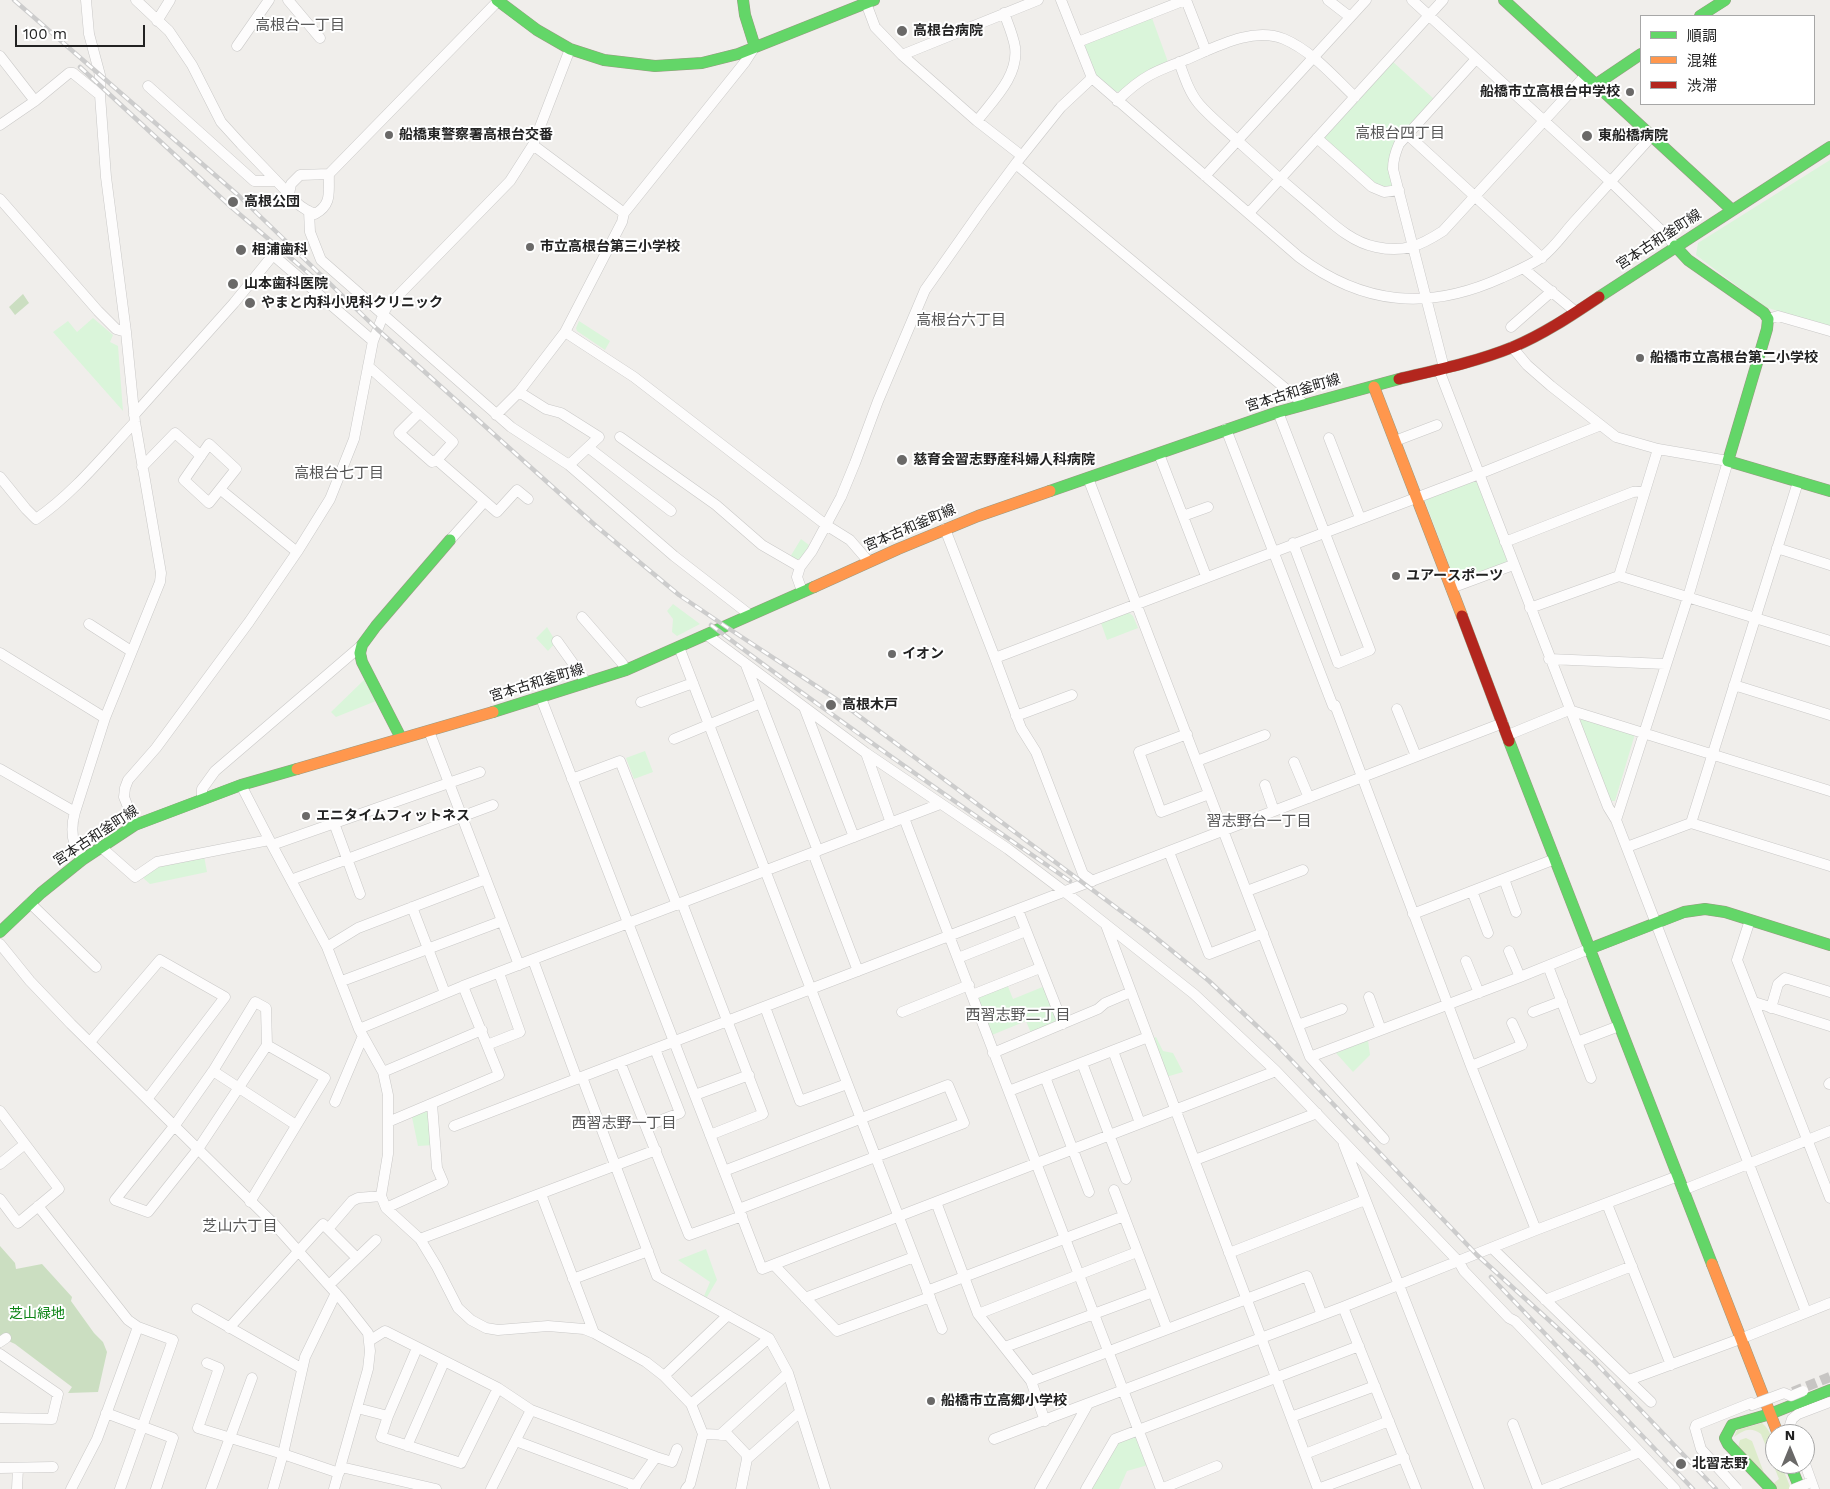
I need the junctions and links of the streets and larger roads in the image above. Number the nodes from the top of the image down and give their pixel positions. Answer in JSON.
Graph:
{"nodes":[{"id":1,"x":86,"y":0,"type":"edge"},
{"id":2,"x":136,"y":0,"type":"edge"},
{"id":3,"x":170,"y":0,"type":"edge"},
{"id":4,"x":269,"y":0,"type":"edge"},
{"id":5,"x":288,"y":0,"type":"edge"},
{"id":6,"x":497,"y":0,"type":"edge"},
{"id":7,"x":744,"y":0,"type":"edge"},
{"id":8,"x":1038,"y":0,"type":"edge"},
{"id":9,"x":1060,"y":0,"type":"edge"},
{"id":10,"x":1186,"y":0,"type":"edge"},
{"id":11,"x":1328,"y":0,"type":"edge"},
{"id":12,"x":1366,"y":0,"type":"edge"},
{"id":13,"x":1412,"y":0,"type":"edge"},
{"id":14,"x":1443,"y":0,"type":"edge"},
{"id":15,"x":1504,"y":0,"type":"edge"},
{"id":16,"x":1725,"y":0,"type":"edge"},
{"id":17,"x":870,"y":2,"type":"edge"},
{"id":18,"x":1004,"y":13,"type":"junction"},
{"id":19,"x":1702,"y":15,"type":"edge"},
{"id":20,"x":1429,"y":16,"type":"junction"},
{"id":21,"x":1350,"y":17,"type":"junction"},
{"id":22,"x":157,"y":21,"type":"junction"},
{"id":23,"x":320,"y":38,"type":"dead end"},
{"id":24,"x":1078,"y":42,"type":"junction"},
{"id":25,"x":237,"y":46,"type":"dead end"},
{"id":26,"x":755,"y":47,"type":"junction"},
{"id":27,"x":570,"y":49,"type":"junction"},
{"id":28,"x":1206,"y":51,"type":"junction"},
{"id":29,"x":902,"y":55,"type":"junction"},
{"id":30,"x":1640,"y":55,"type":"edge"},
{"id":31,"x":0,"y":56,"type":"edge"},
{"id":32,"x":1313,"y":58,"type":"junction"},
{"id":33,"x":1476,"y":59,"type":"junction"},
{"id":34,"x":1179,"y":62,"type":"junction"},
{"id":35,"x":1585,"y":76,"type":"junction"},
{"id":36,"x":1092,"y":78,"type":"junction"},
{"id":37,"x":1595,"y":85,"type":"junction"},
{"id":38,"x":148,"y":86,"type":"dead end"},
{"id":39,"x":100,"y":95,"type":"junction"},
{"id":40,"x":1355,"y":97,"type":"junction"},
{"id":41,"x":36,"y":101,"type":"junction"},
{"id":42,"x":1117,"y":101,"type":"junction"},
{"id":43,"x":977,"y":121,"type":"junction"},
{"id":44,"x":1545,"y":122,"type":"junction"},
{"id":45,"x":0,"y":125,"type":"edge"},
{"id":46,"x":1408,"y":135,"type":"junction"},
{"id":47,"x":1651,"y":137,"type":"junction"},
{"id":48,"x":1317,"y":138,"type":"junction"},
{"id":49,"x":1237,"y":140,"type":"junction"},
{"id":50,"x":533,"y":145,"type":"junction"},
{"id":51,"x":1830,"y":147,"type":"edge"},
{"id":52,"x":1020,"y":159,"type":"junction"},
{"id":53,"x":1205,"y":176,"type":"junction"},
{"id":54,"x":329,"y":179,"type":"junction"},
{"id":55,"x":1280,"y":179,"type":"junction"},
{"id":56,"x":276,"y":181,"type":"junction"},
{"id":57,"x":1610,"y":182,"type":"junction"},
{"id":58,"x":1399,"y":190,"type":"junction"},
{"id":59,"x":289,"y":194,"type":"junction"},
{"id":60,"x":1475,"y":196,"type":"junction"},
{"id":61,"x":0,"y":199,"type":"edge"},
{"id":62,"x":1732,"y":210,"type":"junction"},
{"id":63,"x":312,"y":212,"type":"junction"},
{"id":64,"x":624,"y":213,"type":"junction"},
{"id":65,"x":1249,"y":213,"type":"junction"},
{"id":66,"x":1675,"y":246,"type":"junction"},
{"id":67,"x":1412,"y":248,"type":"junction"},
{"id":68,"x":1542,"y":258,"type":"junction"},
{"id":69,"x":1523,"y":268,"type":"junction"},
{"id":70,"x":1552,"y":291,"type":"junction"},
{"id":71,"x":1426,"y":299,"type":"junction"},
{"id":72,"x":1576,"y":312,"type":"junction"},
{"id":73,"x":383,"y":313,"type":"junction"},
{"id":74,"x":1768,"y":319,"type":"junction"},
{"id":75,"x":1511,"y":327,"type":"dead end"},
{"id":76,"x":1830,"y":331,"type":"edge"},
{"id":77,"x":126,"y":332,"type":"junction"},
{"id":78,"x":565,"y":332,"type":"junction"},
{"id":79,"x":373,"y":342,"type":"junction"},
{"id":80,"x":1512,"y":347,"type":"junction"},
{"id":81,"x":368,"y":366,"type":"junction"},
{"id":82,"x":1441,"y":369,"type":"junction"},
{"id":83,"x":1374,"y":387,"type":"junction"},
{"id":84,"x":519,"y":392,"type":"junction"},
{"id":85,"x":1304,"y":404,"type":"junction"},
{"id":86,"x":419,"y":412,"type":"junction"},
{"id":87,"x":1278,"y":412,"type":"junction"},
{"id":88,"x":496,"y":414,"type":"junction"},
{"id":89,"x":134,"y":418,"type":"junction"},
{"id":90,"x":1436,"y":425,"type":"dead end"},
{"id":91,"x":1601,"y":425,"type":"junction"},
{"id":92,"x":1226,"y":429,"type":"junction"},
{"id":93,"x":620,"y":437,"type":"dead end"},
{"id":94,"x":1329,"y":438,"type":"dead end"},
{"id":95,"x":1395,"y":442,"type":"junction"},
{"id":96,"x":588,"y":448,"type":"junction"},
{"id":97,"x":1658,"y":449,"type":"junction"},
{"id":98,"x":1159,"y":454,"type":"junction"},
{"id":99,"x":200,"y":456,"type":"junction"},
{"id":100,"x":437,"y":460,"type":"junction"},
{"id":101,"x":1728,"y":461,"type":"junction"},
{"id":102,"x":570,"y":465,"type":"junction"},
{"id":103,"x":142,"y":467,"type":"junction"},
{"id":104,"x":1478,"y":474,"type":"junction"},
{"id":105,"x":0,"y":477,"type":"edge"},
{"id":106,"x":1088,"y":478,"type":"junction"},
{"id":107,"x":1798,"y":482,"type":"junction"},
{"id":108,"x":221,"y":490,"type":"junction"},
{"id":109,"x":1645,"y":491,"type":"junction"},
{"id":110,"x":1830,"y":491,"type":"edge"},
{"id":111,"x":1416,"y":498,"type":"junction"},
{"id":112,"x":528,"y":499,"type":"dead end"},
{"id":113,"x":484,"y":502,"type":"junction"},
{"id":114,"x":1208,"y":507,"type":"dead end"},
{"id":115,"x":671,"y":511,"type":"dead end"},
{"id":116,"x":1183,"y":516,"type":"junction"},
{"id":117,"x":1360,"y":518,"type":"junction"},
{"id":118,"x":826,"y":525,"type":"junction"},
{"id":119,"x":945,"y":529,"type":"junction"},
{"id":120,"x":1324,"y":532,"type":"junction"},
{"id":121,"x":450,"y":540,"type":"joint"},
{"id":122,"x":1505,"y":542,"type":"junction"},
{"id":123,"x":1293,"y":543,"type":"junction"},
{"id":124,"x":1777,"y":548,"type":"junction"},
{"id":125,"x":1273,"y":551,"type":"junction"},
{"id":126,"x":298,"y":552,"type":"junction"},
{"id":127,"x":869,"y":562,"type":"junction"},
{"id":128,"x":1513,"y":565,"type":"junction"},
{"id":129,"x":1830,"y":565,"type":"edge"},
{"id":130,"x":800,"y":567,"type":"junction"},
{"id":131,"x":1206,"y":576,"type":"junction"},
{"id":132,"x":1619,"y":576,"type":"junction"},
{"id":133,"x":1451,"y":588,"type":"junction"},
{"id":134,"x":802,"y":591,"type":"junction"},
{"id":135,"x":1688,"y":597,"type":"junction"},
{"id":136,"x":1136,"y":604,"type":"junction"},
{"id":137,"x":1530,"y":608,"type":"junction"},
{"id":138,"x":750,"y":615,"type":"junction"},
{"id":139,"x":582,"y":617,"type":"dead end"},
{"id":140,"x":1755,"y":618,"type":"junction"},
{"id":141,"x":89,"y":624,"type":"dead end"},
{"id":142,"x":707,"y":635,"type":"junction"},
{"id":143,"x":557,"y":641,"type":"dead end"},
{"id":144,"x":1830,"y":641,"type":"edge"},
{"id":145,"x":362,"y":646,"type":"junction"},
{"id":146,"x":679,"y":647,"type":"junction"},
{"id":147,"x":131,"y":651,"type":"junction"},
{"id":148,"x":0,"y":653,"type":"edge"},
{"id":149,"x":995,"y":658,"type":"junction"},
{"id":150,"x":1549,"y":659,"type":"junction"},
{"id":151,"x":1665,"y":664,"type":"junction"},
{"id":152,"x":746,"y":665,"type":"junction"},
{"id":153,"x":626,"y":670,"type":"junction"},
{"id":154,"x":586,"y":683,"type":"junction"},
{"id":155,"x":692,"y":683,"type":"junction"},
{"id":156,"x":1734,"y":685,"type":"junction"},
{"id":157,"x":1072,"y":695,"type":"dead end"},
{"id":158,"x":541,"y":698,"type":"junction"},
{"id":159,"x":641,"y":702,"type":"dead end"},
{"id":160,"x":761,"y":703,"type":"junction"},
{"id":161,"x":804,"y":707,"type":"junction"},
{"id":162,"x":1397,"y":709,"type":"dead end"},
{"id":163,"x":1569,"y":710,"type":"junction"},
{"id":164,"x":1830,"y":715,"type":"edge"},
{"id":165,"x":1016,"y":716,"type":"junction"},
{"id":166,"x":105,"y":718,"type":"junction"},
{"id":167,"x":1503,"y":723,"type":"junction"},
{"id":168,"x":709,"y":725,"type":"junction"},
{"id":169,"x":1644,"y":732,"type":"junction"},
{"id":170,"x":430,"y":734,"type":"junction"},
{"id":171,"x":1187,"y":734,"type":"junction"},
{"id":172,"x":1265,"y":735,"type":"dead end"},
{"id":173,"x":1508,"y":735,"type":"junction"},
{"id":174,"x":401,"y":738,"type":"junction"},
{"id":175,"x":674,"y":739,"type":"dead end"},
{"id":176,"x":866,"y":753,"type":"junction"},
{"id":177,"x":1712,"y":754,"type":"junction"},
{"id":178,"x":1416,"y":756,"type":"junction"},
{"id":179,"x":1197,"y":761,"type":"junction"},
{"id":180,"x":1294,"y":762,"type":"dead end"},
{"id":181,"x":0,"y":769,"type":"edge"},
{"id":182,"x":480,"y":772,"type":"dead end"},
{"id":183,"x":1362,"y":777,"type":"junction"},
{"id":184,"x":572,"y":779,"type":"junction"},
{"id":185,"x":449,"y":783,"type":"junction"},
{"id":186,"x":241,"y":785,"type":"junction"},
{"id":187,"x":1265,"y":785,"type":"dead end"},
{"id":188,"x":1830,"y":791,"type":"edge"},
{"id":189,"x":1210,"y":794,"type":"junction"},
{"id":190,"x":202,"y":798,"type":"junction"},
{"id":191,"x":1308,"y":798,"type":"junction"},
{"id":192,"x":940,"y":804,"type":"junction"},
{"id":193,"x":493,"y":805,"type":"dead end"},
{"id":194,"x":1274,"y":811,"type":"junction"},
{"id":195,"x":75,"y":812,"type":"junction"},
{"id":196,"x":462,"y":816,"type":"junction"},
{"id":197,"x":904,"y":818,"type":"junction"},
{"id":198,"x":1616,"y":820,"type":"junction"},
{"id":199,"x":334,"y":823,"type":"junction"},
{"id":200,"x":891,"y":823,"type":"junction"},
{"id":201,"x":1691,"y":823,"type":"junction"},
{"id":202,"x":135,"y":826,"type":"junction"},
{"id":203,"x":1224,"y":830,"type":"junction"},
{"id":204,"x":854,"y":837,"type":"junction"},
{"id":205,"x":270,"y":842,"type":"junction"},
{"id":206,"x":101,"y":847,"type":"junction"},
{"id":207,"x":1627,"y":847,"type":"junction"},
{"id":208,"x":815,"y":852,"type":"junction"},
{"id":209,"x":1169,"y":852,"type":"junction"},
{"id":210,"x":347,"y":859,"type":"junction"},
{"id":211,"x":1555,"y":859,"type":"junction"},
{"id":212,"x":82,"y":860,"type":"junction"},
{"id":213,"x":1830,"y":866,"type":"edge"},
{"id":214,"x":1302,"y":870,"type":"dead end"},
{"id":215,"x":765,"y":871,"type":"junction"},
{"id":216,"x":486,"y":879,"type":"junction"},
{"id":217,"x":1504,"y":879,"type":"junction"},
{"id":218,"x":291,"y":880,"type":"junction"},
{"id":219,"x":1093,"y":881,"type":"junction"},
{"id":220,"x":1247,"y":891,"type":"junction"},
{"id":221,"x":1472,"y":891,"type":"junction"},
{"id":222,"x":1066,"y":892,"type":"junction"},
{"id":223,"x":360,"y":894,"type":"dead end"},
{"id":224,"x":30,"y":903,"type":"junction"},
{"id":225,"x":679,"y":904,"type":"junction"},
{"id":226,"x":412,"y":907,"type":"junction"},
{"id":227,"x":1018,"y":910,"type":"junction"},
{"id":228,"x":1516,"y":912,"type":"dead end"},
{"id":229,"x":1413,"y":914,"type":"junction"},
{"id":230,"x":1750,"y":920,"type":"junction"},
{"id":231,"x":502,"y":922,"type":"junction"},
{"id":232,"x":1656,"y":922,"type":"junction"},
{"id":233,"x":628,"y":923,"type":"junction"},
{"id":234,"x":1106,"y":924,"type":"junction"},
{"id":235,"x":1026,"y":931,"type":"junction"},
{"id":236,"x":0,"y":932,"type":"edge"},
{"id":237,"x":1263,"y":933,"type":"junction"},
{"id":238,"x":1488,"y":933,"type":"dead end"},
{"id":239,"x":949,"y":936,"type":"junction"},
{"id":240,"x":0,"y":944,"type":"edge"},
{"id":241,"x":1830,"y":945,"type":"edge"},
{"id":242,"x":327,"y":947,"type":"junction"},
{"id":243,"x":1589,"y":949,"type":"junction"},
{"id":244,"x":428,"y":950,"type":"junction"},
{"id":245,"x":1509,"y":951,"type":"dead end"},
{"id":246,"x":958,"y":958,"type":"junction"},
{"id":247,"x":532,"y":960,"type":"junction"},
{"id":248,"x":1466,"y":961,"type":"dead end"},
{"id":249,"x":519,"y":965,"type":"junction"},
{"id":250,"x":1548,"y":966,"type":"junction"},
{"id":251,"x":96,"y":968,"type":"dead end"},
{"id":252,"x":1040,"y":968,"type":"junction"},
{"id":253,"x":858,"y":971,"type":"junction"},
{"id":254,"x":499,"y":973,"type":"junction"},
{"id":255,"x":1520,"y":977,"type":"junction"},
{"id":256,"x":342,"y":981,"type":"junction"},
{"id":257,"x":463,"y":986,"type":"junction"},
{"id":258,"x":811,"y":989,"type":"junction"},
{"id":259,"x":970,"y":990,"type":"junction"},
{"id":260,"x":1131,"y":992,"type":"junction"},
{"id":261,"x":1830,"y":992,"type":"edge"},
{"id":262,"x":445,"y":993,"type":"junction"},
{"id":263,"x":1479,"y":993,"type":"junction"},
{"id":264,"x":1369,"y":997,"type":"dead end"},
{"id":265,"x":1562,"y":1001,"type":"junction"},
{"id":266,"x":1754,"y":1002,"type":"junction"},
{"id":267,"x":1448,"y":1005,"type":"junction"},
{"id":268,"x":765,"y":1007,"type":"junction"},
{"id":269,"x":1771,"y":1008,"type":"junction"},
{"id":270,"x":1342,"y":1009,"type":"dead end"},
{"id":271,"x":902,"y":1012,"type":"dead end"},
{"id":272,"x":1533,"y":1012,"type":"dead end"},
{"id":273,"x":727,"y":1022,"type":"junction"},
{"id":274,"x":1512,"y":1022,"type":"dead end"},
{"id":275,"x":1062,"y":1024,"type":"junction"},
{"id":276,"x":1298,"y":1024,"type":"junction"},
{"id":277,"x":1619,"y":1026,"type":"junction"},
{"id":278,"x":1830,"y":1026,"type":"edge"},
{"id":279,"x":482,"y":1030,"type":"junction"},
{"id":280,"x":1381,"y":1030,"type":"junction"},
{"id":281,"x":361,"y":1033,"type":"junction"},
{"id":282,"x":1148,"y":1037,"type":"junction"},
{"id":283,"x":90,"y":1042,"type":"junction"},
{"id":284,"x":674,"y":1042,"type":"junction"},
{"id":285,"x":1577,"y":1042,"type":"junction"},
{"id":286,"x":267,"y":1045,"type":"junction"},
{"id":287,"x":487,"y":1045,"type":"junction"},
{"id":288,"x":655,"y":1049,"type":"junction"},
{"id":289,"x":1113,"y":1051,"type":"junction"},
{"id":290,"x":993,"y":1052,"type":"junction"},
{"id":291,"x":1310,"y":1057,"type":"junction"},
{"id":292,"x":620,"y":1062,"type":"junction"},
{"id":293,"x":1082,"y":1063,"type":"junction"},
{"id":294,"x":1471,"y":1066,"type":"junction"},
{"id":295,"x":213,"y":1070,"type":"junction"},
{"id":296,"x":1276,"y":1070,"type":"junction"},
{"id":297,"x":383,"y":1072,"type":"junction"},
{"id":298,"x":749,"y":1075,"type":"junction"},
{"id":299,"x":579,"y":1078,"type":"junction"},
{"id":300,"x":1045,"y":1078,"type":"junction"},
{"id":301,"x":1591,"y":1078,"type":"dead end"},
{"id":302,"x":848,"y":1084,"type":"junction"},
{"id":303,"x":238,"y":1088,"type":"junction"},
{"id":304,"x":1009,"y":1091,"type":"junction"},
{"id":305,"x":695,"y":1095,"type":"junction"},
{"id":306,"x":148,"y":1098,"type":"junction"},
{"id":307,"x":335,"y":1102,"type":"dead end"},
{"id":308,"x":432,"y":1104,"type":"junction"},
{"id":309,"x":1176,"y":1110,"type":"junction"},
{"id":310,"x":0,"y":1111,"type":"edge"},
{"id":311,"x":1317,"y":1113,"type":"junction"},
{"id":312,"x":861,"y":1118,"type":"junction"},
{"id":313,"x":388,"y":1122,"type":"junction"},
{"id":314,"x":1140,"y":1123,"type":"junction"},
{"id":315,"x":175,"y":1125,"type":"junction"},
{"id":316,"x":296,"y":1125,"type":"junction"},
{"id":317,"x":454,"y":1126,"type":"dead end"},
{"id":318,"x":646,"y":1126,"type":"junction"},
{"id":319,"x":1830,"y":1131,"type":"edge"},
{"id":320,"x":710,"y":1135,"type":"junction"},
{"id":321,"x":1110,"y":1135,"type":"junction"},
{"id":322,"x":1342,"y":1139,"type":"junction"},
{"id":323,"x":1384,"y":1139,"type":"dead end"},
{"id":324,"x":1807,"y":1139,"type":"junction"},
{"id":325,"x":26,"y":1144,"type":"junction"},
{"id":326,"x":198,"y":1149,"type":"junction"},
{"id":327,"x":1073,"y":1149,"type":"junction"},
{"id":328,"x":656,"y":1150,"type":"junction"},
{"id":329,"x":876,"y":1157,"type":"junction"},
{"id":330,"x":1194,"y":1160,"type":"junction"},
{"id":331,"x":1037,"y":1163,"type":"junction"},
{"id":332,"x":1749,"y":1163,"type":"junction"},
{"id":333,"x":0,"y":1164,"type":"edge"},
{"id":334,"x":616,"y":1166,"type":"junction"},
{"id":335,"x":724,"y":1171,"type":"junction"},
{"id":336,"x":1678,"y":1176,"type":"junction"},
{"id":337,"x":1126,"y":1179,"type":"dead end"},
{"id":338,"x":1114,"y":1190,"type":"dead end"},
{"id":339,"x":1683,"y":1190,"type":"junction"},
{"id":340,"x":1090,"y":1192,"type":"dead end"},
{"id":341,"x":541,"y":1194,"type":"junction"},
{"id":342,"x":381,"y":1196,"type":"junction"},
{"id":343,"x":1830,"y":1198,"type":"edge"},
{"id":344,"x":0,"y":1199,"type":"edge"},
{"id":345,"x":1365,"y":1200,"type":"junction"},
{"id":346,"x":250,"y":1202,"type":"junction"},
{"id":347,"x":936,"y":1202,"type":"junction"},
{"id":348,"x":1608,"y":1204,"type":"junction"},
{"id":349,"x":38,"y":1206,"type":"junction"},
{"id":350,"x":386,"y":1208,"type":"junction"},
{"id":351,"x":740,"y":1213,"type":"junction"},
{"id":352,"x":899,"y":1216,"type":"junction"},
{"id":353,"x":1124,"y":1216,"type":"junction"},
{"id":354,"x":328,"y":1229,"type":"junction"},
{"id":355,"x":1536,"y":1230,"type":"junction"},
{"id":356,"x":1066,"y":1238,"type":"junction"},
{"id":357,"x":420,"y":1239,"type":"junction"},
{"id":358,"x":376,"y":1240,"type":"dead end"},
{"id":359,"x":1492,"y":1248,"type":"junction"},
{"id":360,"x":299,"y":1250,"type":"junction"},
{"id":361,"x":648,"y":1251,"type":"junction"},
{"id":362,"x":1137,"y":1252,"type":"junction"},
{"id":363,"x":1229,"y":1253,"type":"junction"},
{"id":364,"x":914,"y":1257,"type":"junction"},
{"id":365,"x":357,"y":1258,"type":"junction"},
{"id":366,"x":1459,"y":1262,"type":"junction"},
{"id":367,"x":774,"y":1265,"type":"junction"},
{"id":368,"x":1632,"y":1266,"type":"junction"},
{"id":369,"x":1080,"y":1274,"type":"junction"},
{"id":370,"x":964,"y":1277,"type":"junction"},
{"id":371,"x":574,"y":1279,"type":"junction"},
{"id":372,"x":1399,"y":1285,"type":"junction"},
{"id":373,"x":332,"y":1289,"type":"junction"},
{"id":374,"x":1153,"y":1292,"type":"junction"},
{"id":375,"x":929,"y":1294,"type":"junction"},
{"id":376,"x":806,"y":1298,"type":"junction"},
{"id":377,"x":1247,"y":1299,"type":"junction"},
{"id":378,"x":1545,"y":1300,"type":"junction"},
{"id":379,"x":1830,"y":1303,"type":"edge"},
{"id":380,"x":1344,"y":1307,"type":"junction"},
{"id":381,"x":197,"y":1309,"type":"dead end"},
{"id":382,"x":1806,"y":1312,"type":"junction"},
{"id":383,"x":1095,"y":1313,"type":"junction"},
{"id":384,"x":978,"y":1314,"type":"junction"},
{"id":385,"x":728,"y":1315,"type":"junction"},
{"id":386,"x":1322,"y":1315,"type":"junction"},
{"id":387,"x":138,"y":1327,"type":"junction"},
{"id":388,"x":229,"y":1328,"type":"junction"},
{"id":389,"x":942,"y":1329,"type":"dead end"},
{"id":390,"x":1167,"y":1329,"type":"junction"},
{"id":391,"x":594,"y":1334,"type":"junction"},
{"id":392,"x":769,"y":1338,"type":"junction"},
{"id":393,"x":1261,"y":1338,"type":"junction"},
{"id":394,"x":1740,"y":1339,"type":"junction"},
{"id":395,"x":369,"y":1341,"type":"junction"},
{"id":396,"x":1360,"y":1346,"type":"junction"},
{"id":397,"x":1005,"y":1347,"type":"junction"},
{"id":398,"x":417,"y":1348,"type":"junction"},
{"id":399,"x":1110,"y":1352,"type":"junction"},
{"id":400,"x":0,"y":1354,"type":"edge"},
{"id":401,"x":444,"y":1362,"type":"junction"},
{"id":402,"x":207,"y":1363,"type":"dead end"},
{"id":403,"x":1671,"y":1365,"type":"junction"},
{"id":404,"x":301,"y":1368,"type":"junction"},
{"id":405,"x":788,"y":1373,"type":"junction"},
{"id":406,"x":664,"y":1376,"type":"junction"},
{"id":407,"x":1276,"y":1377,"type":"junction"},
{"id":408,"x":252,"y":1378,"type":"dead end"},
{"id":409,"x":1629,"y":1380,"type":"junction"},
{"id":410,"x":1031,"y":1381,"type":"junction"},
{"id":411,"x":1375,"y":1386,"type":"junction"},
{"id":412,"x":498,"y":1388,"type":"junction"},
{"id":413,"x":1124,"y":1390,"type":"junction"},
{"id":414,"x":1830,"y":1390,"type":"edge"},
{"id":415,"x":1802,"y":1391,"type":"tunnel mouth"},
{"id":416,"x":1765,"y":1400,"type":"junction"},
{"id":417,"x":1651,"y":1402,"type":"dead end"},
{"id":418,"x":1830,"y":1402,"type":"edge"},
{"id":419,"x":692,"y":1404,"type":"junction"},
{"id":420,"x":1088,"y":1404,"type":"junction"},
{"id":421,"x":357,"y":1408,"type":"junction"},
{"id":422,"x":531,"y":1410,"type":"junction"},
{"id":423,"x":800,"y":1412,"type":"junction"},
{"id":424,"x":106,"y":1414,"type":"junction"},
{"id":425,"x":1770,"y":1414,"type":"junction"},
{"id":426,"x":388,"y":1416,"type":"junction"},
{"id":427,"x":1291,"y":1417,"type":"junction"},
{"id":428,"x":0,"y":1418,"type":"edge"},
{"id":429,"x":1045,"y":1421,"type":"junction"},
{"id":430,"x":1389,"y":1421,"type":"junction"},
{"id":431,"x":1513,"y":1424,"type":"dead end"},
{"id":432,"x":1774,"y":1424,"type":"edge"},
{"id":433,"x":1790,"y":1424,"type":"edge"},
{"id":434,"x":142,"y":1427,"type":"junction"},
{"id":435,"x":1139,"y":1430,"type":"junction"},
{"id":436,"x":703,"y":1434,"type":"junction"},
{"id":437,"x":720,"y":1435,"type":"junction"},
{"id":438,"x":230,"y":1438,"type":"junction"},
{"id":439,"x":994,"y":1439,"type":"dead end"},
{"id":440,"x":516,"y":1441,"type":"junction"},
{"id":441,"x":407,"y":1446,"type":"junction"},
{"id":442,"x":678,"y":1449,"type":"dead end"},
{"id":443,"x":1640,"y":1452,"type":"junction"},
{"id":444,"x":284,"y":1454,"type":"junction"},
{"id":445,"x":1305,"y":1454,"type":"junction"},
{"id":446,"x":1404,"y":1456,"type":"junction"},
{"id":447,"x":656,"y":1457,"type":"junction"},
{"id":448,"x":747,"y":1459,"type":"junction"},
{"id":449,"x":1217,"y":1466,"type":"dead end"},
{"id":450,"x":53,"y":1467,"type":"dead end"},
{"id":451,"x":0,"y":1468,"type":"edge"},
{"id":452,"x":18,"y":1468,"type":"junction"},
{"id":453,"x":340,"y":1470,"type":"junction"},
{"id":454,"x":1798,"y":1474,"type":"edge"},
{"id":455,"x":1806,"y":1474,"type":"edge"},
{"id":456,"x":634,"y":1487,"type":"edge"},
{"id":457,"x":1808,"y":1487,"type":"edge"},
{"id":458,"x":17,"y":1489,"type":"edge"},
{"id":459,"x":71,"y":1489,"type":"edge"},
{"id":460,"x":120,"y":1489,"type":"edge"},
{"id":461,"x":156,"y":1489,"type":"edge"},
{"id":462,"x":212,"y":1489,"type":"edge"},
{"id":463,"x":273,"y":1489,"type":"edge"},
{"id":464,"x":334,"y":1489,"type":"edge"},
{"id":465,"x":436,"y":1489,"type":"edge"},
{"id":466,"x":491,"y":1489,"type":"edge"},
{"id":467,"x":686,"y":1489,"type":"edge"},
{"id":468,"x":741,"y":1489,"type":"edge"},
{"id":469,"x":825,"y":1489,"type":"edge"},
{"id":470,"x":1040,"y":1489,"type":"edge"},
{"id":471,"x":1086,"y":1489,"type":"edge"},
{"id":472,"x":1416,"y":1489,"type":"edge"},
{"id":473,"x":1478,"y":1489,"type":"edge"},
{"id":474,"x":1538,"y":1489,"type":"edge"},
{"id":475,"x":1545,"y":1489,"type":"edge"},
{"id":476,"x":1675,"y":1489,"type":"edge"},
{"id":477,"x":1737,"y":1489,"type":"edge"},
{"id":478,"x":1771,"y":1489,"type":"edge"},
{"id":479,"x":1794,"y":1489,"type":"edge"}],
"edges":[{"from":1,"to":39,"type":"street"},
{"from":2,"to":22,"type":"street"},
{"from":3,"to":22,"type":"street"},
{"from":4,"to":25,"type":"street"},
{"from":5,"to":23,"type":"street"},
{"from":6,"to":27,"type":"street"},
{"from":6,"to":54,"type":"street"},
{"from":7,"to":26,"type":"street"},
{"from":8,"to":18,"type":"street"},
{"from":9,"to":24,"type":"street"},
{"from":10,"to":24,"type":"street"},
{"from":10,"to":28,"type":"street"},
{"from":11,"to":21,"type":"street"},
{"from":12,"to":21,"type":"street"},
{"from":13,"to":20,"type":"street"},
{"from":14,"to":20,"type":"street"},
{"from":15,"to":35,"type":"street"},
{"from":16,"to":19,"type":"street"},
{"from":17,"to":26,"type":"street"},
{"from":17,"to":29,"type":"street"},
{"from":18,"to":29,"type":"street"},
{"from":18,"to":43,"type":"street"},
{"from":20,"to":33,"type":"street"},
{"from":20,"to":40,"type":"street"},
{"from":21,"to":32,"type":"street"},
{"from":22,"to":56,"type":"street"},
{"from":24,"to":36,"type":"street"},
{"from":26,"to":27,"type":"street"},
{"from":26,"to":64,"type":"street"},
{"from":27,"to":50,"type":"street"},
{"from":28,"to":32,"type":"street"},
{"from":28,"to":34,"type":"street"},
{"from":29,"to":43,"type":"street"},
{"from":30,"to":37,"type":"street"},
{"from":31,"to":41,"type":"street"},
{"from":32,"to":40,"type":"street"},
{"from":32,"to":49,"type":"street"},
{"from":33,"to":44,"type":"street"},
{"from":33,"to":46,"type":"street"},
{"from":34,"to":42,"type":"street"},
{"from":34,"to":49,"type":"street"},
{"from":35,"to":37,"type":"street"},
{"from":35,"to":44,"type":"street"},
{"from":36,"to":42,"type":"street"},
{"from":36,"to":52,"type":"street"},
{"from":37,"to":47,"type":"street"},
{"from":38,"to":56,"type":"street"},
{"from":39,"to":41,"type":"street"},
{"from":39,"to":77,"type":"street"},
{"from":40,"to":48,"type":"street"},
{"from":41,"to":45,"type":"street"},
{"from":42,"to":53,"type":"street"},
{"from":43,"to":52,"type":"street"},
{"from":44,"to":57,"type":"street"},
{"from":44,"to":60,"type":"street"},
{"from":46,"to":58,"type":"street"},
{"from":46,"to":60,"type":"street"},
{"from":47,"to":57,"type":"street"},
{"from":47,"to":62,"type":"street"},
{"from":48,"to":55,"type":"street"},
{"from":48,"to":58,"type":"street"},
{"from":49,"to":53,"type":"street"},
{"from":49,"to":55,"type":"street"},
{"from":50,"to":64,"type":"street"},
{"from":50,"to":73,"type":"street"},
{"from":51,"to":62,"type":"street","name":"宮本古和釜町線"},
{"from":52,"to":85,"type":"street"},
{"from":52,"to":118,"type":"street"},
{"from":53,"to":65,"type":"street"},
{"from":54,"to":59,"type":"street"},
{"from":54,"to":63,"type":"street"},
{"from":55,"to":65,"type":"street"},
{"from":55,"to":67,"type":"street"},
{"from":56,"to":59,"type":"street"},
{"from":57,"to":66,"type":"street"},
{"from":57,"to":68,"type":"street"},
{"from":58,"to":67,"type":"street"},
{"from":59,"to":63,"type":"street"},
{"from":60,"to":67,"type":"street"},
{"from":60,"to":68,"type":"street"},
{"from":61,"to":77,"type":"street"},
{"from":62,"to":66,"type":"street","name":"宮本古和釜町線"},
{"from":63,"to":73,"type":"street"},
{"from":64,"to":78,"type":"street"},
{"from":65,"to":71,"type":"street"},
{"from":66,"to":72,"type":"street","name":"宮本古和釜町線"},
{"from":66,"to":74,"type":"street"},
{"from":67,"to":71,"type":"street"},
{"from":68,"to":69,"type":"street"},
{"from":69,"to":70,"type":"street"},
{"from":69,"to":71,"type":"street"},
{"from":70,"to":72,"type":"street"},
{"from":70,"to":75,"type":"street"},
{"from":71,"to":82,"type":"street"},
{"from":72,"to":80,"type":"street","name":"宮本古和釜町線"},
{"from":73,"to":79,"type":"street"},
{"from":73,"to":88,"type":"street"},
{"from":74,"to":76,"type":"street"},
{"from":74,"to":101,"type":"street"},
{"from":77,"to":89,"type":"street"},
{"from":78,"to":84,"type":"street"},
{"from":78,"to":118,"type":"street"},
{"from":79,"to":81,"type":"street"},
{"from":79,"to":89,"type":"street"},
{"from":80,"to":82,"type":"street","name":"宮本古和釜町線"},
{"from":80,"to":91,"type":"street"},
{"from":81,"to":86,"type":"street"},
{"from":81,"to":126,"type":"street"},
{"from":82,"to":83,"type":"street","name":"宮本古和釜町線"},
{"from":82,"to":104,"type":"street"},
{"from":83,"to":85,"type":"street","name":"宮本古和釜町線"},
{"from":83,"to":95,"type":"street"},
{"from":84,"to":88,"type":"street"},
{"from":84,"to":96,"type":"street"},
{"from":85,"to":87,"type":"street","name":"宮本古和釜町線"},
{"from":86,"to":100,"type":"street"},
{"from":86,"to":100,"type":"street"},
{"from":87,"to":92,"type":"street","name":"宮本古和釜町線"},
{"from":87,"to":120,"type":"street"},
{"from":88,"to":102,"type":"street"},
{"from":89,"to":103,"type":"street"},
{"from":89,"to":105,"type":"street"},
{"from":90,"to":95,"type":"street"},
{"from":91,"to":97,"type":"street"},
{"from":91,"to":104,"type":"street"},
{"from":92,"to":98,"type":"street","name":"宮本古和釜町線"},
{"from":92,"to":125,"type":"street"},
{"from":93,"to":130,"type":"street"},
{"from":94,"to":117,"type":"street"},
{"from":95,"to":111,"type":"street"},
{"from":96,"to":102,"type":"street"},
{"from":96,"to":115,"type":"street"},
{"from":97,"to":101,"type":"street"},
{"from":97,"to":109,"type":"street"},
{"from":98,"to":106,"type":"street","name":"宮本古和釜町線"},
{"from":98,"to":116,"type":"street"},
{"from":99,"to":103,"type":"street"},
{"from":99,"to":108,"type":"street"},
{"from":99,"to":108,"type":"street"},
{"from":100,"to":113,"type":"street"},
{"from":101,"to":107,"type":"street"},
{"from":101,"to":135,"type":"street"},
{"from":102,"to":138,"type":"street"},
{"from":103,"to":147,"type":"street"},
{"from":104,"to":111,"type":"street"},
{"from":104,"to":122,"type":"street"},
{"from":106,"to":119,"type":"street","name":"宮本古和釜町線"},
{"from":106,"to":136,"type":"street"},
{"from":107,"to":110,"type":"street"},
{"from":107,"to":124,"type":"street"},
{"from":108,"to":126,"type":"street"},
{"from":109,"to":122,"type":"street"},
{"from":109,"to":132,"type":"street"},
{"from":111,"to":117,"type":"street"},
{"from":111,"to":133,"type":"street"},
{"from":112,"to":113,"type":"street"},
{"from":113,"to":121,"type":"street"},
{"from":114,"to":116,"type":"street"},
{"from":116,"to":131,"type":"street"},
{"from":117,"to":120,"type":"street"},
{"from":118,"to":127,"type":"street"},
{"from":118,"to":130,"type":"street"},
{"from":119,"to":127,"type":"street","name":"宮本古和釜町線"},
{"from":119,"to":149,"type":"street"},
{"from":120,"to":123,"type":"street"},
{"from":120,"to":123,"type":"street"},
{"from":121,"to":145,"type":"street"},
{"from":122,"to":128,"type":"street"},
{"from":123,"to":125,"type":"street"},
{"from":124,"to":129,"type":"street"},
{"from":124,"to":140,"type":"street"},
{"from":125,"to":131,"type":"street"},
{"from":125,"to":183,"type":"street"},
{"from":126,"to":202,"type":"street"},
{"from":127,"to":134,"type":"street","name":"宮本古和釜町線"},
{"from":128,"to":133,"type":"street"},
{"from":128,"to":137,"type":"street"},
{"from":130,"to":134,"type":"street"},
{"from":131,"to":136,"type":"street"},
{"from":132,"to":135,"type":"street"},
{"from":132,"to":137,"type":"street"},
{"from":133,"to":167,"type":"street"},
{"from":134,"to":138,"type":"street","name":"宮本古和釜町線"},
{"from":135,"to":140,"type":"street"},
{"from":135,"to":151,"type":"street"},
{"from":136,"to":149,"type":"street"},
{"from":136,"to":171,"type":"street"},
{"from":137,"to":150,"type":"street"},
{"from":138,"to":142,"type":"street","name":"宮本古和釜町線"},
{"from":139,"to":153,"type":"street"},
{"from":140,"to":144,"type":"street"},
{"from":140,"to":156,"type":"street"},
{"from":141,"to":147,"type":"street"},
{"from":142,"to":146,"type":"street","name":"宮本古和釜町線"},
{"from":142,"to":152,"type":"street"},
{"from":143,"to":154,"type":"street"},
{"from":145,"to":174,"type":"street"},
{"from":145,"to":190,"type":"street"},
{"from":146,"to":153,"type":"street","name":"宮本古和釜町線"},
{"from":146,"to":155,"type":"street"},
{"from":147,"to":166,"type":"street"},
{"from":148,"to":166,"type":"street"},
{"from":149,"to":165,"type":"street"},
{"from":150,"to":151,"type":"street"},
{"from":150,"to":163,"type":"street"},
{"from":151,"to":169,"type":"street"},
{"from":152,"to":160,"type":"street"},
{"from":152,"to":161,"type":"street"},
{"from":153,"to":154,"type":"street","name":"宮本古和釜町線"},
{"from":154,"to":158,"type":"street","name":"宮本古和釜町線"},
{"from":155,"to":159,"type":"street"},
{"from":155,"to":168,"type":"street"},
{"from":156,"to":164,"type":"street"},
{"from":156,"to":177,"type":"street"},
{"from":157,"to":165,"type":"street"},
{"from":158,"to":170,"type":"street","name":"宮本古和釜町線"},
{"from":158,"to":184,"type":"street"},
{"from":160,"to":168,"type":"street"},
{"from":160,"to":208,"type":"street"},
{"from":161,"to":176,"type":"street"},
{"from":161,"to":204,"type":"street"},
{"from":162,"to":178,"type":"street"},
{"from":163,"to":169,"type":"street"},
{"from":163,"to":173,"type":"street"},
{"from":163,"to":198,"type":"street"},
{"from":165,"to":219,"type":"street"},
{"from":166,"to":195,"type":"street"},
{"from":167,"to":173,"type":"street"},
{"from":167,"to":178,"type":"street"},
{"from":168,"to":175,"type":"street"},
{"from":168,"to":215,"type":"street"},
{"from":169,"to":177,"type":"street"},
{"from":169,"to":198,"type":"street"},
{"from":170,"to":174,"type":"street","name":"宮本古和釜町線"},
{"from":170,"to":185,"type":"street"},
{"from":171,"to":179,"type":"street"},
{"from":171,"to":189,"type":"street"},
{"from":172,"to":179,"type":"street"},
{"from":173,"to":211,"type":"street"},
{"from":174,"to":186,"type":"street","name":"宮本古和釜町線"},
{"from":176,"to":192,"type":"street"},
{"from":176,"to":200,"type":"street"},
{"from":177,"to":188,"type":"street"},
{"from":177,"to":201,"type":"street"},
{"from":178,"to":183,"type":"street"},
{"from":179,"to":189,"type":"street"},
{"from":180,"to":191,"type":"street"},
{"from":181,"to":195,"type":"street"},
{"from":182,"to":185,"type":"street"},
{"from":183,"to":191,"type":"street"},
{"from":183,"to":229,"type":"street"},
{"from":184,"to":225,"type":"street"},
{"from":184,"to":233,"type":"street"},
{"from":185,"to":196,"type":"street"},
{"from":185,"to":199,"type":"street"},
{"from":186,"to":190,"type":"street","name":"宮本古和釜町線"},
{"from":186,"to":205,"type":"street"},
{"from":187,"to":194,"type":"street"},
{"from":189,"to":203,"type":"street"},
{"from":190,"to":202,"type":"street","name":"宮本古和釜町線"},
{"from":191,"to":194,"type":"street"},
{"from":192,"to":197,"type":"street"},
{"from":192,"to":222,"type":"street"},
{"from":193,"to":196,"type":"street"},
{"from":194,"to":203,"type":"street"},
{"from":195,"to":212,"type":"street"},
{"from":196,"to":210,"type":"street"},
{"from":196,"to":216,"type":"street"},
{"from":197,"to":200,"type":"street"},
{"from":197,"to":239,"type":"street"},
{"from":198,"to":207,"type":"street"},
{"from":199,"to":205,"type":"street"},
{"from":199,"to":210,"type":"street"},
{"from":200,"to":204,"type":"street"},
{"from":201,"to":207,"type":"street"},
{"from":201,"to":213,"type":"street"},
{"from":202,"to":206,"type":"street","name":"宮本古和釜町線"},
{"from":203,"to":209,"type":"street"},
{"from":203,"to":220,"type":"street"},
{"from":204,"to":208,"type":"street"},
{"from":205,"to":206,"type":"street"},
{"from":205,"to":218,"type":"street"},
{"from":206,"to":212,"type":"street","name":"宮本古和釜町線"},
{"from":207,"to":232,"type":"street"},
{"from":208,"to":215,"type":"street"},
{"from":208,"to":253,"type":"street"},
{"from":209,"to":219,"type":"street"},
{"from":209,"to":237,"type":"street"},
{"from":210,"to":218,"type":"street"},
{"from":210,"to":223,"type":"street"},
{"from":211,"to":217,"type":"street"},
{"from":211,"to":243,"type":"street"},
{"from":212,"to":224,"type":"street","name":"宮本古和釜町線"},
{"from":214,"to":220,"type":"street"},
{"from":215,"to":225,"type":"street"},
{"from":215,"to":258,"type":"street"},
{"from":216,"to":226,"type":"street"},
{"from":216,"to":231,"type":"street"},
{"from":217,"to":221,"type":"street"},
{"from":217,"to":228,"type":"street"},
{"from":218,"to":242,"type":"street"},
{"from":219,"to":222,"type":"street"},
{"from":220,"to":237,"type":"street"},
{"from":221,"to":229,"type":"street"},
{"from":221,"to":238,"type":"street"},
{"from":222,"to":227,"type":"street"},
{"from":222,"to":234,"type":"street"},
{"from":224,"to":236,"type":"street","name":"宮本古和釜町線"},
{"from":224,"to":251,"type":"street"},
{"from":225,"to":233,"type":"street"},
{"from":225,"to":273,"type":"street"},
{"from":226,"to":242,"type":"street"},
{"from":226,"to":244,"type":"street"},
{"from":227,"to":235,"type":"street"},
{"from":227,"to":239,"type":"street"},
{"from":229,"to":267,"type":"street"},
{"from":230,"to":232,"type":"street"},
{"from":230,"to":241,"type":"street"},
{"from":230,"to":266,"type":"street"},
{"from":231,"to":244,"type":"street"},
{"from":231,"to":249,"type":"street"},
{"from":232,"to":243,"type":"street"},
{"from":232,"to":332,"type":"street"},
{"from":233,"to":247,"type":"street"},
{"from":233,"to":284,"type":"street"},
{"from":234,"to":260,"type":"street"},
{"from":234,"to":296,"type":"street"},
{"from":235,"to":246,"type":"street"},
{"from":235,"to":252,"type":"street"},
{"from":237,"to":276,"type":"street"},
{"from":239,"to":246,"type":"street"},
{"from":239,"to":253,"type":"street"},
{"from":240,"to":283,"type":"street"},
{"from":242,"to":256,"type":"street"},
{"from":243,"to":250,"type":"street"},
{"from":243,"to":277,"type":"street"},
{"from":244,"to":256,"type":"street"},
{"from":244,"to":262,"type":"street"},
{"from":245,"to":255,"type":"street"},
{"from":246,"to":259,"type":"street"},
{"from":247,"to":249,"type":"street"},
{"from":247,"to":299,"type":"street"},
{"from":248,"to":263,"type":"street"},
{"from":249,"to":254,"type":"street"},
{"from":250,"to":255,"type":"street"},
{"from":250,"to":265,"type":"street"},
{"from":252,"to":259,"type":"street"},
{"from":252,"to":275,"type":"street"},
{"from":253,"to":258,"type":"street"},
{"from":254,"to":257,"type":"street"},
{"from":254,"to":287,"type":"street"},
{"from":255,"to":263,"type":"street"},
{"from":256,"to":281,"type":"street"},
{"from":257,"to":262,"type":"street"},
{"from":257,"to":279,"type":"street"},
{"from":258,"to":268,"type":"street"},
{"from":258,"to":302,"type":"street"},
{"from":259,"to":271,"type":"street"},
{"from":259,"to":290,"type":"street"},
{"from":260,"to":275,"type":"street"},
{"from":260,"to":282,"type":"street"},
{"from":261,"to":269,"type":"street"},
{"from":262,"to":281,"type":"street"},
{"from":263,"to":267,"type":"street"},
{"from":264,"to":280,"type":"street"},
{"from":265,"to":272,"type":"street"},
{"from":265,"to":285,"type":"street"},
{"from":266,"to":269,"type":"street"},
{"from":266,"to":324,"type":"street"},
{"from":267,"to":280,"type":"street"},
{"from":267,"to":294,"type":"street"},
{"from":268,"to":273,"type":"street"},
{"from":268,"to":302,"type":"street"},
{"from":269,"to":278,"type":"street"},
{"from":270,"to":276,"type":"street"},
{"from":273,"to":284,"type":"street"},
{"from":273,"to":298,"type":"street"},
{"from":274,"to":294,"type":"street"},
{"from":275,"to":290,"type":"street"},
{"from":276,"to":291,"type":"street"},
{"from":277,"to":285,"type":"street"},
{"from":277,"to":336,"type":"street"},
{"from":279,"to":287,"type":"street"},
{"from":279,"to":297,"type":"street"},
{"from":280,"to":291,"type":"street"},
{"from":281,"to":297,"type":"street"},
{"from":281,"to":307,"type":"street"},
{"from":282,"to":289,"type":"street"},
{"from":282,"to":309,"type":"street"},
{"from":283,"to":306,"type":"street"},
{"from":283,"to":306,"type":"street"},
{"from":284,"to":288,"type":"street"},
{"from":284,"to":305,"type":"street"},
{"from":285,"to":301,"type":"street"},
{"from":286,"to":295,"type":"street"},
{"from":286,"to":303,"type":"street"},
{"from":286,"to":316,"type":"street"},
{"from":287,"to":308,"type":"street"},
{"from":288,"to":292,"type":"street"},
{"from":288,"to":318,"type":"street"},
{"from":289,"to":293,"type":"street"},
{"from":289,"to":314,"type":"street"},
{"from":290,"to":304,"type":"street"},
{"from":291,"to":323,"type":"street"},
{"from":292,"to":299,"type":"street"},
{"from":292,"to":318,"type":"street"},
{"from":293,"to":300,"type":"street"},
{"from":293,"to":321,"type":"street"},
{"from":294,"to":355,"type":"street"},
{"from":295,"to":303,"type":"street"},
{"from":295,"to":315,"type":"street"},
{"from":296,"to":309,"type":"street"},
{"from":296,"to":311,"type":"street"},
{"from":297,"to":313,"type":"street"},
{"from":298,"to":305,"type":"street"},
{"from":298,"to":320,"type":"street"},
{"from":299,"to":317,"type":"street"},
{"from":299,"to":334,"type":"street"},
{"from":300,"to":304,"type":"street"},
{"from":300,"to":327,"type":"street"},
{"from":302,"to":312,"type":"street"},
{"from":303,"to":316,"type":"street"},
{"from":303,"to":326,"type":"street"},
{"from":304,"to":331,"type":"street"},
{"from":305,"to":320,"type":"street"},
{"from":306,"to":315,"type":"street"},
{"from":308,"to":313,"type":"street"},
{"from":308,"to":350,"type":"street"},
{"from":309,"to":314,"type":"street"},
{"from":309,"to":330,"type":"street"},
{"from":310,"to":325,"type":"street"},
{"from":311,"to":322,"type":"street"},
{"from":311,"to":330,"type":"street"},
{"from":312,"to":329,"type":"street"},
{"from":312,"to":329,"type":"street"},
{"from":312,"to":335,"type":"street"},
{"from":313,"to":342,"type":"street"},
{"from":314,"to":321,"type":"street"},
{"from":315,"to":326,"type":"street"},
{"from":315,"to":326,"type":"street"},
{"from":316,"to":346,"type":"street"},
{"from":318,"to":328,"type":"street"},
{"from":319,"to":324,"type":"street"},
{"from":320,"to":335,"type":"street"},
{"from":321,"to":327,"type":"street"},
{"from":321,"to":337,"type":"street"},
{"from":322,"to":345,"type":"street"},
{"from":322,"to":366,"type":"street"},
{"from":324,"to":332,"type":"street"},
{"from":324,"to":343,"type":"street"},
{"from":325,"to":333,"type":"street"},
{"from":325,"to":349,"type":"street"},
{"from":326,"to":346,"type":"street"},
{"from":327,"to":331,"type":"street"},
{"from":327,"to":340,"type":"street"},
{"from":328,"to":334,"type":"street"},
{"from":328,"to":351,"type":"street"},
{"from":329,"to":351,"type":"street"},
{"from":329,"to":352,"type":"street"},
{"from":330,"to":363,"type":"street"},
{"from":331,"to":347,"type":"street"},
{"from":331,"to":356,"type":"street"},
{"from":332,"to":339,"type":"street"},
{"from":332,"to":382,"type":"street"},
{"from":334,"to":341,"type":"street"},
{"from":334,"to":361,"type":"street"},
{"from":335,"to":351,"type":"street"},
{"from":336,"to":339,"type":"street"},
{"from":336,"to":348,"type":"street"},
{"from":338,"to":353,"type":"street"},
{"from":339,"to":394,"type":"street"},
{"from":341,"to":357,"type":"street"},
{"from":341,"to":371,"type":"street"},
{"from":342,"to":350,"type":"street"},
{"from":342,"to":354,"type":"street"},
{"from":344,"to":349,"type":"street"},
{"from":345,"to":363,"type":"street"},
{"from":345,"to":372,"type":"street"},
{"from":346,"to":360,"type":"street"},
{"from":347,"to":352,"type":"street"},
{"from":347,"to":370,"type":"street"},
{"from":348,"to":355,"type":"street"},
{"from":348,"to":368,"type":"street"},
{"from":349,"to":387,"type":"street"},
{"from":350,"to":357,"type":"street"},
{"from":351,"to":367,"type":"street"},
{"from":352,"to":364,"type":"street"},
{"from":352,"to":367,"type":"street"},
{"from":353,"to":356,"type":"street"},
{"from":353,"to":362,"type":"street"},
{"from":354,"to":360,"type":"street"},
{"from":354,"to":365,"type":"street"},
{"from":355,"to":359,"type":"street"},
{"from":356,"to":369,"type":"street"},
{"from":356,"to":370,"type":"street"},
{"from":357,"to":391,"type":"street"},
{"from":358,"to":365,"type":"street"},
{"from":359,"to":366,"type":"street"},
{"from":359,"to":378,"type":"street"},
{"from":360,"to":373,"type":"street"},
{"from":360,"to":388,"type":"street"},
{"from":361,"to":371,"type":"street"},
{"from":361,"to":385,"type":"street"},
{"from":362,"to":369,"type":"street"},
{"from":362,"to":374,"type":"street"},
{"from":363,"to":377,"type":"street"},
{"from":364,"to":375,"type":"street"},
{"from":364,"to":376,"type":"street"},
{"from":365,"to":373,"type":"street"},
{"from":366,"to":372,"type":"street"},
{"from":366,"to":443,"type":"street"},
{"from":367,"to":376,"type":"street"},
{"from":368,"to":378,"type":"street"},
{"from":368,"to":403,"type":"street"},
{"from":369,"to":383,"type":"street"},
{"from":369,"to":384,"type":"street"},
{"from":370,"to":375,"type":"street"},
{"from":370,"to":384,"type":"street"},
{"from":371,"to":391,"type":"street"},
{"from":372,"to":380,"type":"street"},
{"from":372,"to":473,"type":"street"},
{"from":373,"to":395,"type":"street"},
{"from":373,"to":404,"type":"street"},
{"from":374,"to":383,"type":"street"},
{"from":374,"to":390,"type":"street"},
{"from":375,"to":376,"type":"street"},
{"from":375,"to":389,"type":"street"},
{"from":377,"to":386,"type":"street"},
{"from":377,"to":390,"type":"street"},
{"from":377,"to":393,"type":"street"},
{"from":378,"to":409,"type":"street"},
{"from":379,"to":382,"type":"street"},
{"from":380,"to":386,"type":"street"},
{"from":380,"to":396,"type":"street"},
{"from":381,"to":388,"type":"street"},
{"from":382,"to":394,"type":"street"},
{"from":383,"to":397,"type":"street"},
{"from":383,"to":399,"type":"street"},
{"from":384,"to":397,"type":"street"},
{"from":385,"to":392,"type":"street"},
{"from":385,"to":406,"type":"street"},
{"from":386,"to":393,"type":"street"},
{"from":387,"to":424,"type":"street"},
{"from":387,"to":434,"type":"street"},
{"from":388,"to":404,"type":"street"},
{"from":390,"to":399,"type":"street"},
{"from":391,"to":406,"type":"street"},
{"from":392,"to":405,"type":"street"},
{"from":392,"to":419,"type":"street"},
{"from":393,"to":407,"type":"street"},
{"from":393,"to":413,"type":"street"},
{"from":394,"to":403,"type":"street"},
{"from":394,"to":416,"type":"street"},
{"from":395,"to":398,"type":"street"},
{"from":395,"to":421,"type":"street"},
{"from":396,"to":407,"type":"street"},
{"from":396,"to":411,"type":"street"},
{"from":397,"to":410,"type":"street"},
{"from":398,"to":401,"type":"street"},
{"from":398,"to":426,"type":"street"},
{"from":399,"to":410,"type":"street"},
{"from":399,"to":413,"type":"street"},
{"from":400,"to":428,"type":"street"},
{"from":401,"to":412,"type":"street"},
{"from":401,"to":441,"type":"street"},
{"from":402,"to":438,"type":"street"},
{"from":403,"to":409,"type":"street"},
{"from":404,"to":444,"type":"street"},
{"from":405,"to":423,"type":"street"},
{"from":405,"to":437,"type":"street"},
{"from":406,"to":419,"type":"street"},
{"from":407,"to":427,"type":"street"},
{"from":407,"to":435,"type":"street"},
{"from":408,"to":438,"type":"street"},
{"from":409,"to":417,"type":"street"},
{"from":410,"to":429,"type":"street"},
{"from":411,"to":427,"type":"street"},
{"from":411,"to":430,"type":"street"},
{"from":412,"to":422,"type":"street"},
{"from":412,"to":441,"type":"street"},
{"from":413,"to":420,"type":"street"},
{"from":413,"to":435,"type":"street"},
{"from":414,"to":425,"type":"street"},
{"from":415,"to":416,"type":"street","bridge":true},
{"from":416,"to":425,"type":"street"},
{"from":416,"to":477,"type":"street","bridge":true},
{"from":418,"to":433,"type":"street"},
{"from":419,"to":436,"type":"street"},
{"from":420,"to":429,"type":"street"},
{"from":420,"to":470,"type":"street"},
{"from":421,"to":426,"type":"street"},
{"from":421,"to":453,"type":"street"},
{"from":422,"to":440,"type":"street"},
{"from":422,"to":447,"type":"street"},
{"from":423,"to":448,"type":"street"},
{"from":423,"to":469,"type":"street"},
{"from":424,"to":434,"type":"street"},
{"from":424,"to":459,"type":"street"},
{"from":425,"to":432,"type":"street"},
{"from":425,"to":478,"type":"street"},
{"from":426,"to":441,"type":"street"},
{"from":427,"to":445,"type":"street"},
{"from":429,"to":439,"type":"street"},
{"from":430,"to":445,"type":"street"},
{"from":430,"to":446,"type":"street"},
{"from":431,"to":474,"type":"street"},
{"from":434,"to":460,"type":"street"},
{"from":434,"to":461,"type":"street"},
{"from":435,"to":449,"type":"street"},
{"from":435,"to":471,"type":"street"},
{"from":436,"to":437,"type":"street"},
{"from":436,"to":467,"type":"street"},
{"from":437,"to":448,"type":"street"},
{"from":438,"to":444,"type":"street"},
{"from":438,"to":462,"type":"street"},
{"from":440,"to":456,"type":"street"},
{"from":440,"to":466,"type":"street"},
{"from":442,"to":447,"type":"street"},
{"from":443,"to":475,"type":"street"},
{"from":443,"to":476,"type":"street"},
{"from":444,"to":453,"type":"street"},
{"from":444,"to":463,"type":"street"},
{"from":445,"to":446,"type":"street"},
{"from":446,"to":472,"type":"street"},
{"from":447,"to":456,"type":"street"},
{"from":448,"to":468,"type":"street"},
{"from":450,"to":452,"type":"street"},
{"from":451,"to":452,"type":"street"},
{"from":452,"to":458,"type":"street"},
{"from":453,"to":464,"type":"street"},
{"from":453,"to":465,"type":"street"},
{"from":454,"to":457,"type":"street"},
{"from":455,"to":457,"type":"street"},
{"from":457,"to":479,"type":"street","bridge":true}]}
